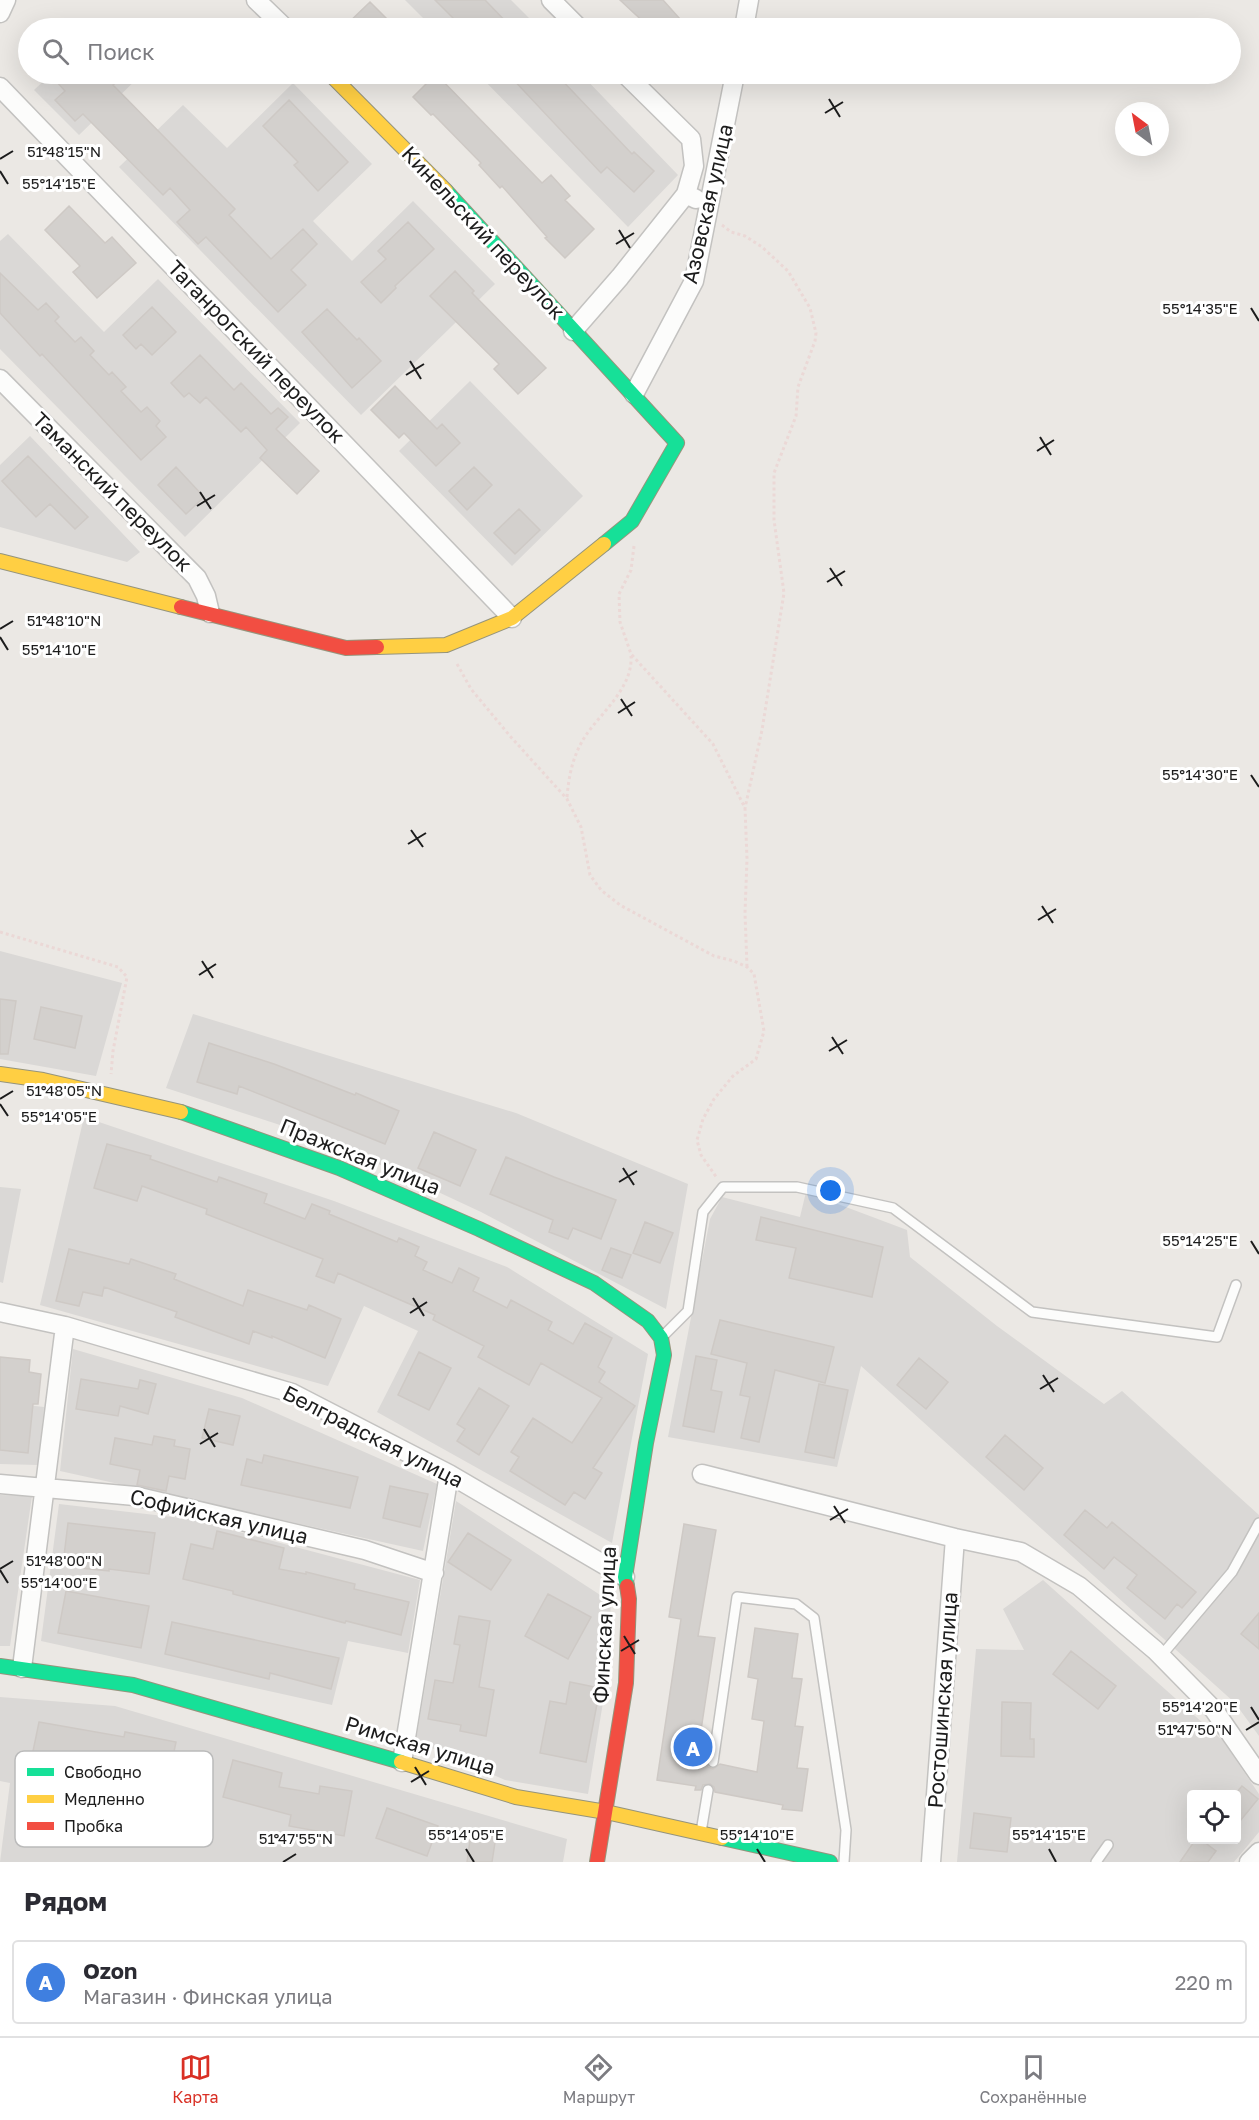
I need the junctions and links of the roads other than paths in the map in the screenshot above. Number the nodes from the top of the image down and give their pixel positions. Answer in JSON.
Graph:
{"nodes":[{"id":1,"x":6,"y":0,"type":"edge"},
{"id":2,"x":256,"y":0,"type":"edge"},
{"id":3,"x":551,"y":0,"type":"edge"},
{"id":4,"x":749,"y":0,"type":"edge"},
{"id":5,"x":0,"y":13,"type":"edge"},
{"id":6,"x":275,"y":18,"type":"edge"},
{"id":7,"x":569,"y":18,"type":"edge"},
{"id":8,"x":746,"y":18,"type":"edge"},
{"id":9,"x":340,"y":84,"type":"edge"},
{"id":10,"x":635,"y":84,"type":"edge"},
{"id":11,"x":733,"y":84,"type":"edge"},
{"id":12,"x":0,"y":87,"type":"edge"},
{"id":13,"x":686,"y":194,"type":"junction"},
{"id":14,"x":710,"y":207,"type":"junction"},
{"id":15,"x":573,"y":331,"type":"junction"},
{"id":16,"x":0,"y":379,"type":"edge"},
{"id":17,"x":634,"y":394,"type":"junction"},
{"id":18,"x":0,"y":561,"type":"edge"},
{"id":19,"x":210,"y":613,"type":"junction"},
{"id":20,"x":512,"y":618,"type":"junction"},
{"id":21,"x":0,"y":1074,"type":"edge"},
{"id":22,"x":1236,"y":1285,"type":"dead end"},
{"id":23,"x":0,"y":1312,"type":"edge"},
{"id":24,"x":65,"y":1326,"type":"junction"},
{"id":25,"x":661,"y":1338,"type":"junction"},
{"id":26,"x":449,"y":1474,"type":"junction"},
{"id":27,"x":702,"y":1474,"type":"dead end"},
{"id":28,"x":0,"y":1484,"type":"edge"},
{"id":29,"x":45,"y":1488,"type":"junction"},
{"id":30,"x":1259,"y":1523,"type":"edge"},
{"id":31,"x":955,"y":1538,"type":"junction"},
{"id":32,"x":434,"y":1573,"type":"junction"},
{"id":33,"x":625,"y":1577,"type":"junction"},
{"id":34,"x":1161,"y":1656,"type":"junction"},
{"id":35,"x":0,"y":1666,"type":"edge"},
{"id":36,"x":22,"y":1668,"type":"junction"},
{"id":37,"x":402,"y":1762,"type":"junction"},
{"id":38,"x":713,"y":1762,"type":"dead end"},
{"id":39,"x":1259,"y":1775,"type":"edge"},
{"id":40,"x":708,"y":1790,"type":"dead end"},
{"id":41,"x":606,"y":1812,"type":"junction"},
{"id":42,"x":701,"y":1833,"type":"junction"},
{"id":43,"x":1108,"y":1845,"type":"dead end"},
{"id":44,"x":1259,"y":1852,"type":"edge"},
{"id":45,"x":597,"y":1862,"type":"edge"},
{"id":46,"x":830,"y":1862,"type":"edge"},
{"id":47,"x":844,"y":1862,"type":"edge"},
{"id":48,"x":931,"y":1862,"type":"edge"},
{"id":49,"x":1096,"y":1862,"type":"edge"},
{"id":50,"x":1249,"y":1862,"type":"edge"}],
"edges":[{"from":1,"to":5,"type":"street"},
{"from":2,"to":6,"type":"street"},
{"from":3,"to":7,"type":"street"},
{"from":4,"to":8,"type":"street"},
{"from":9,"to":15,"type":"street","name":"Кинельский переулок"},
{"from":10,"to":13,"type":"street"},
{"from":11,"to":14,"type":"street","name":"Азовская улица"},
{"from":12,"to":20,"type":"street","name":"Таганрогский переулок"},
{"from":13,"to":14,"type":"street"},
{"from":13,"to":15,"type":"street"},
{"from":14,"to":17,"type":"street","name":"Азовская улица"},
{"from":15,"to":17,"type":"street","name":"Кинельский переулок"},
{"from":16,"to":19,"type":"street","name":"Таманский переулок"},
{"from":17,"to":20,"type":"street","name":"Кинельский переулок"},
{"from":18,"to":19,"type":"street"},
{"from":19,"to":20,"type":"street"},
{"from":21,"to":25,"type":"street","name":"Пражская улица"},
{"from":22,"to":25,"type":"lane"},
{"from":23,"to":24,"type":"street","name":"Белградская улица"},
{"from":24,"to":26,"type":"street","name":"Белградская улица"},
{"from":24,"to":29,"type":"street"},
{"from":25,"to":33,"type":"street","name":"Финская улица"},
{"from":26,"to":32,"type":"street"},
{"from":26,"to":33,"type":"street","name":"Белградская улица"},
{"from":27,"to":31,"type":"street"},
{"from":28,"to":29,"type":"street","name":"Софийская улица"},
{"from":29,"to":32,"type":"street","name":"Софийская улица"},
{"from":29,"to":36,"type":"street"},
{"from":30,"to":34,"type":"lane"},
{"from":31,"to":34,"type":"street"},
{"from":31,"to":48,"type":"street","name":"Ростошинская улица"},
{"from":32,"to":37,"type":"street"},
{"from":33,"to":41,"type":"street","name":"Финская улица"},
{"from":34,"to":39,"type":"street"},
{"from":35,"to":36,"type":"street","name":"Римская улица"},
{"from":36,"to":37,"type":"street","name":"Римская улица"},
{"from":37,"to":41,"type":"street","name":"Римская улица"},
{"from":38,"to":47,"type":"lane"},
{"from":40,"to":42,"type":"lane"},
{"from":41,"to":42,"type":"street","name":"Римская улица"},
{"from":41,"to":45,"type":"street","name":"Финская улица"},
{"from":42,"to":46,"type":"street","name":"Римская улица"},
{"from":43,"to":49,"type":"lane"},
{"from":44,"to":50,"type":"street"}]}
